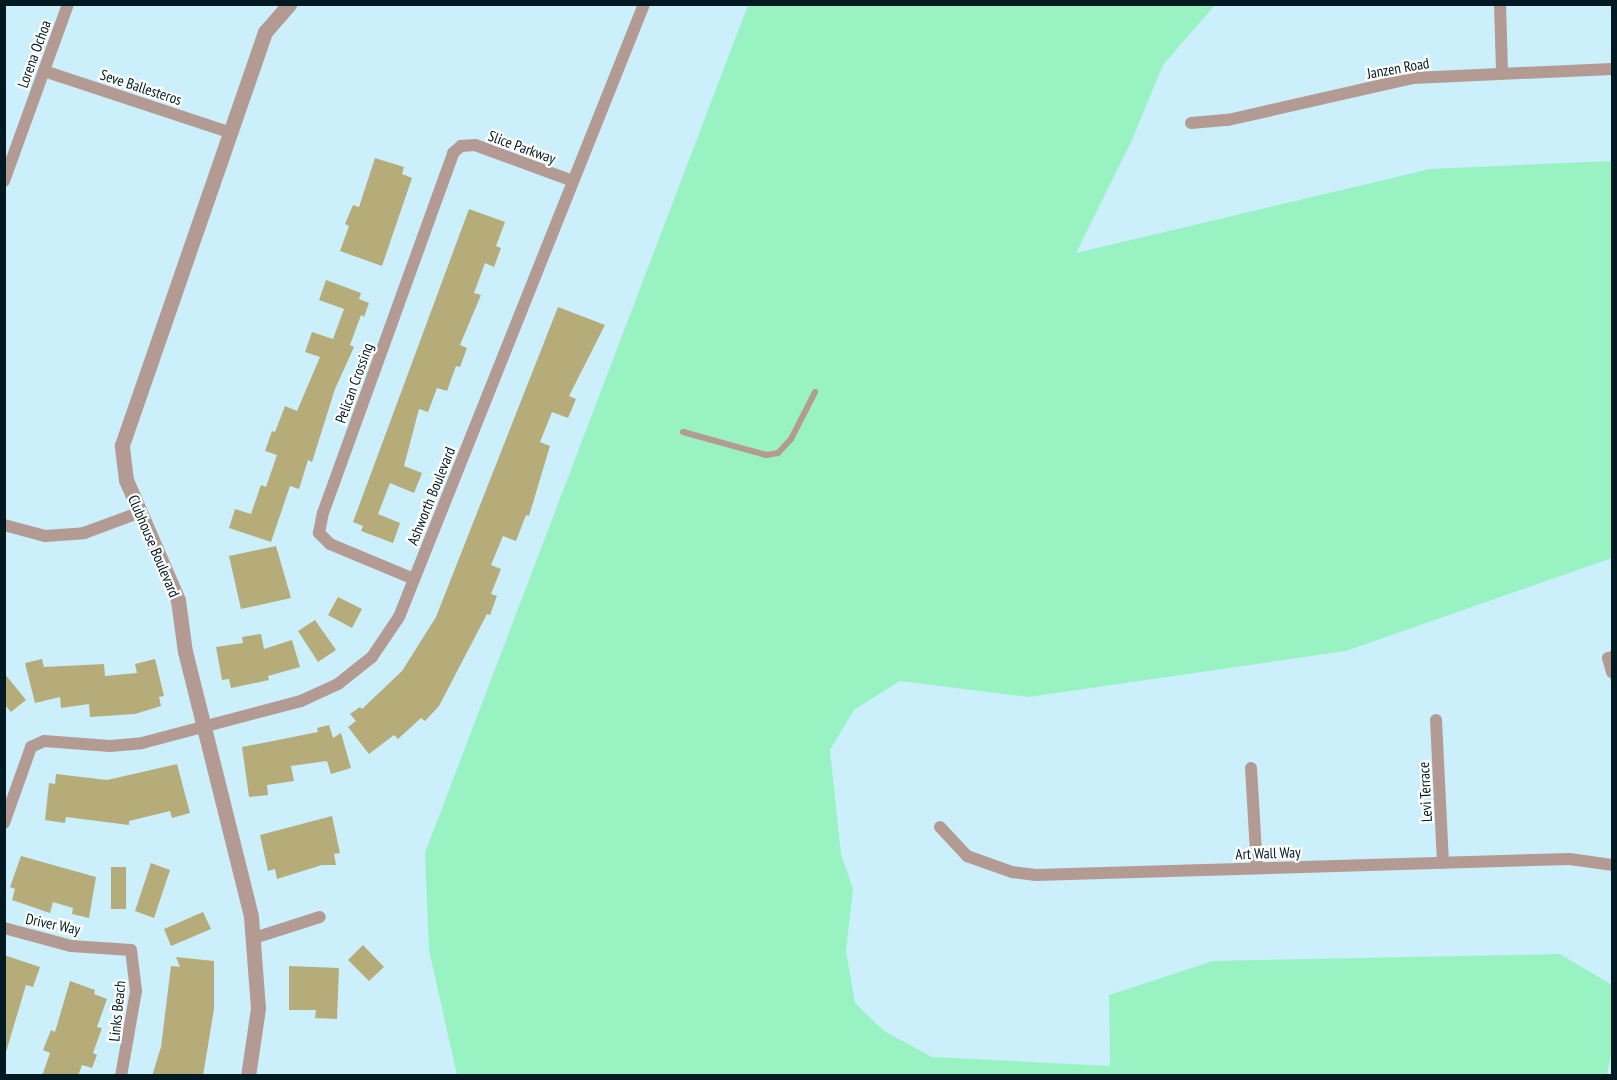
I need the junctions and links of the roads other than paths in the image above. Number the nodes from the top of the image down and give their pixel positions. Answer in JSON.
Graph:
{"nodes":[{"id":1,"x":68,"y":4,"type":"edge"},
{"id":2,"x":289,"y":4,"type":"edge"},
{"id":3,"x":644,"y":4,"type":"edge"},
{"id":4,"x":1500,"y":4,"type":"edge"},
{"id":5,"x":1612,"y":69,"type":"edge"},
{"id":6,"x":44,"y":71,"type":"junction"},
{"id":7,"x":1502,"y":72,"type":"junction"},
{"id":8,"x":1191,"y":123,"type":"dead end"},
{"id":9,"x":228,"y":132,"type":"junction"},
{"id":10,"x":461,"y":146,"type":"joint"},
{"id":11,"x":4,"y":181,"type":"edge"},
{"id":12,"x":573,"y":181,"type":"junction"},
{"id":13,"x":815,"y":392,"type":"dead end"},
{"id":14,"x":683,"y":432,"type":"dead end"},
{"id":15,"x":138,"y":513,"type":"junction"},
{"id":16,"x":4,"y":525,"type":"edge"},
{"id":17,"x":414,"y":579,"type":"junction"},
{"id":18,"x":1610,"y":657,"type":"edge"},
{"id":19,"x":1612,"y":672,"type":"edge"},
{"id":20,"x":1436,"y":720,"type":"dead end"},
{"id":21,"x":202,"y":724,"type":"junction"},
{"id":22,"x":1251,"y":768,"type":"dead end"},
{"id":23,"x":4,"y":824,"type":"edge"},
{"id":24,"x":940,"y":827,"type":"dead end"},
{"id":25,"x":1443,"y":863,"type":"junction"},
{"id":26,"x":1612,"y":865,"type":"edge"},
{"id":27,"x":1257,"y":868,"type":"junction"},
{"id":28,"x":320,"y":917,"type":"dead end"},
{"id":29,"x":4,"y":928,"type":"edge"},
{"id":30,"x":254,"y":938,"type":"junction"},
{"id":31,"x":131,"y":950,"type":"joint"},
{"id":32,"x":121,"y":1076,"type":"edge"},
{"id":33,"x":248,"y":1076,"type":"edge"}],
"edges":[{"from":1,"to":6,"type":"street","name":"Lorena Ochoa"},
{"from":2,"to":9,"type":"street","name":"Clubhouse Boulevard"},
{"from":3,"to":12,"type":"street","name":"Ashworth Boulevard"},
{"from":4,"to":7,"type":"street"},
{"from":5,"to":7,"type":"street","name":"Janzen Road"},
{"from":6,"to":9,"type":"street","name":"Seve Ballesteros"},
{"from":6,"to":11,"type":"street","name":"Lorena Ochoa"},
{"from":7,"to":8,"type":"street","name":"Janzen Road"},
{"from":9,"to":15,"type":"street","name":"Clubhouse Boulevard"},
{"from":10,"to":12,"type":"street","name":"Slice Parkway"},
{"from":10,"to":17,"type":"street","name":"Pelican Crossing"},
{"from":12,"to":17,"type":"street","name":"Ashworth Boulevard"},
{"from":13,"to":14,"type":"lane"},
{"from":15,"to":16,"type":"street"},
{"from":15,"to":21,"type":"street","name":"Clubhouse Boulevard"},
{"from":17,"to":21,"type":"street","name":"Ashworth Boulevard"},
{"from":18,"to":19,"type":"street"},
{"from":20,"to":25,"type":"street","name":"Levi Terrace"},
{"from":21,"to":23,"type":"street","name":"Ashworth Boulevard"},
{"from":21,"to":30,"type":"street","name":"Clubhouse Boulevard"},
{"from":22,"to":27,"type":"street"},
{"from":24,"to":27,"type":"street","name":"Art Wall Way"},
{"from":25,"to":26,"type":"street","name":"Art Wall Way"},
{"from":25,"to":27,"type":"street","name":"Art Wall Way"},
{"from":28,"to":30,"type":"street"},
{"from":29,"to":31,"type":"street","name":"Driver Way"},
{"from":30,"to":33,"type":"street","name":"Clubhouse Boulevard"},
{"from":31,"to":32,"type":"street","name":"Links Beach"}]}
